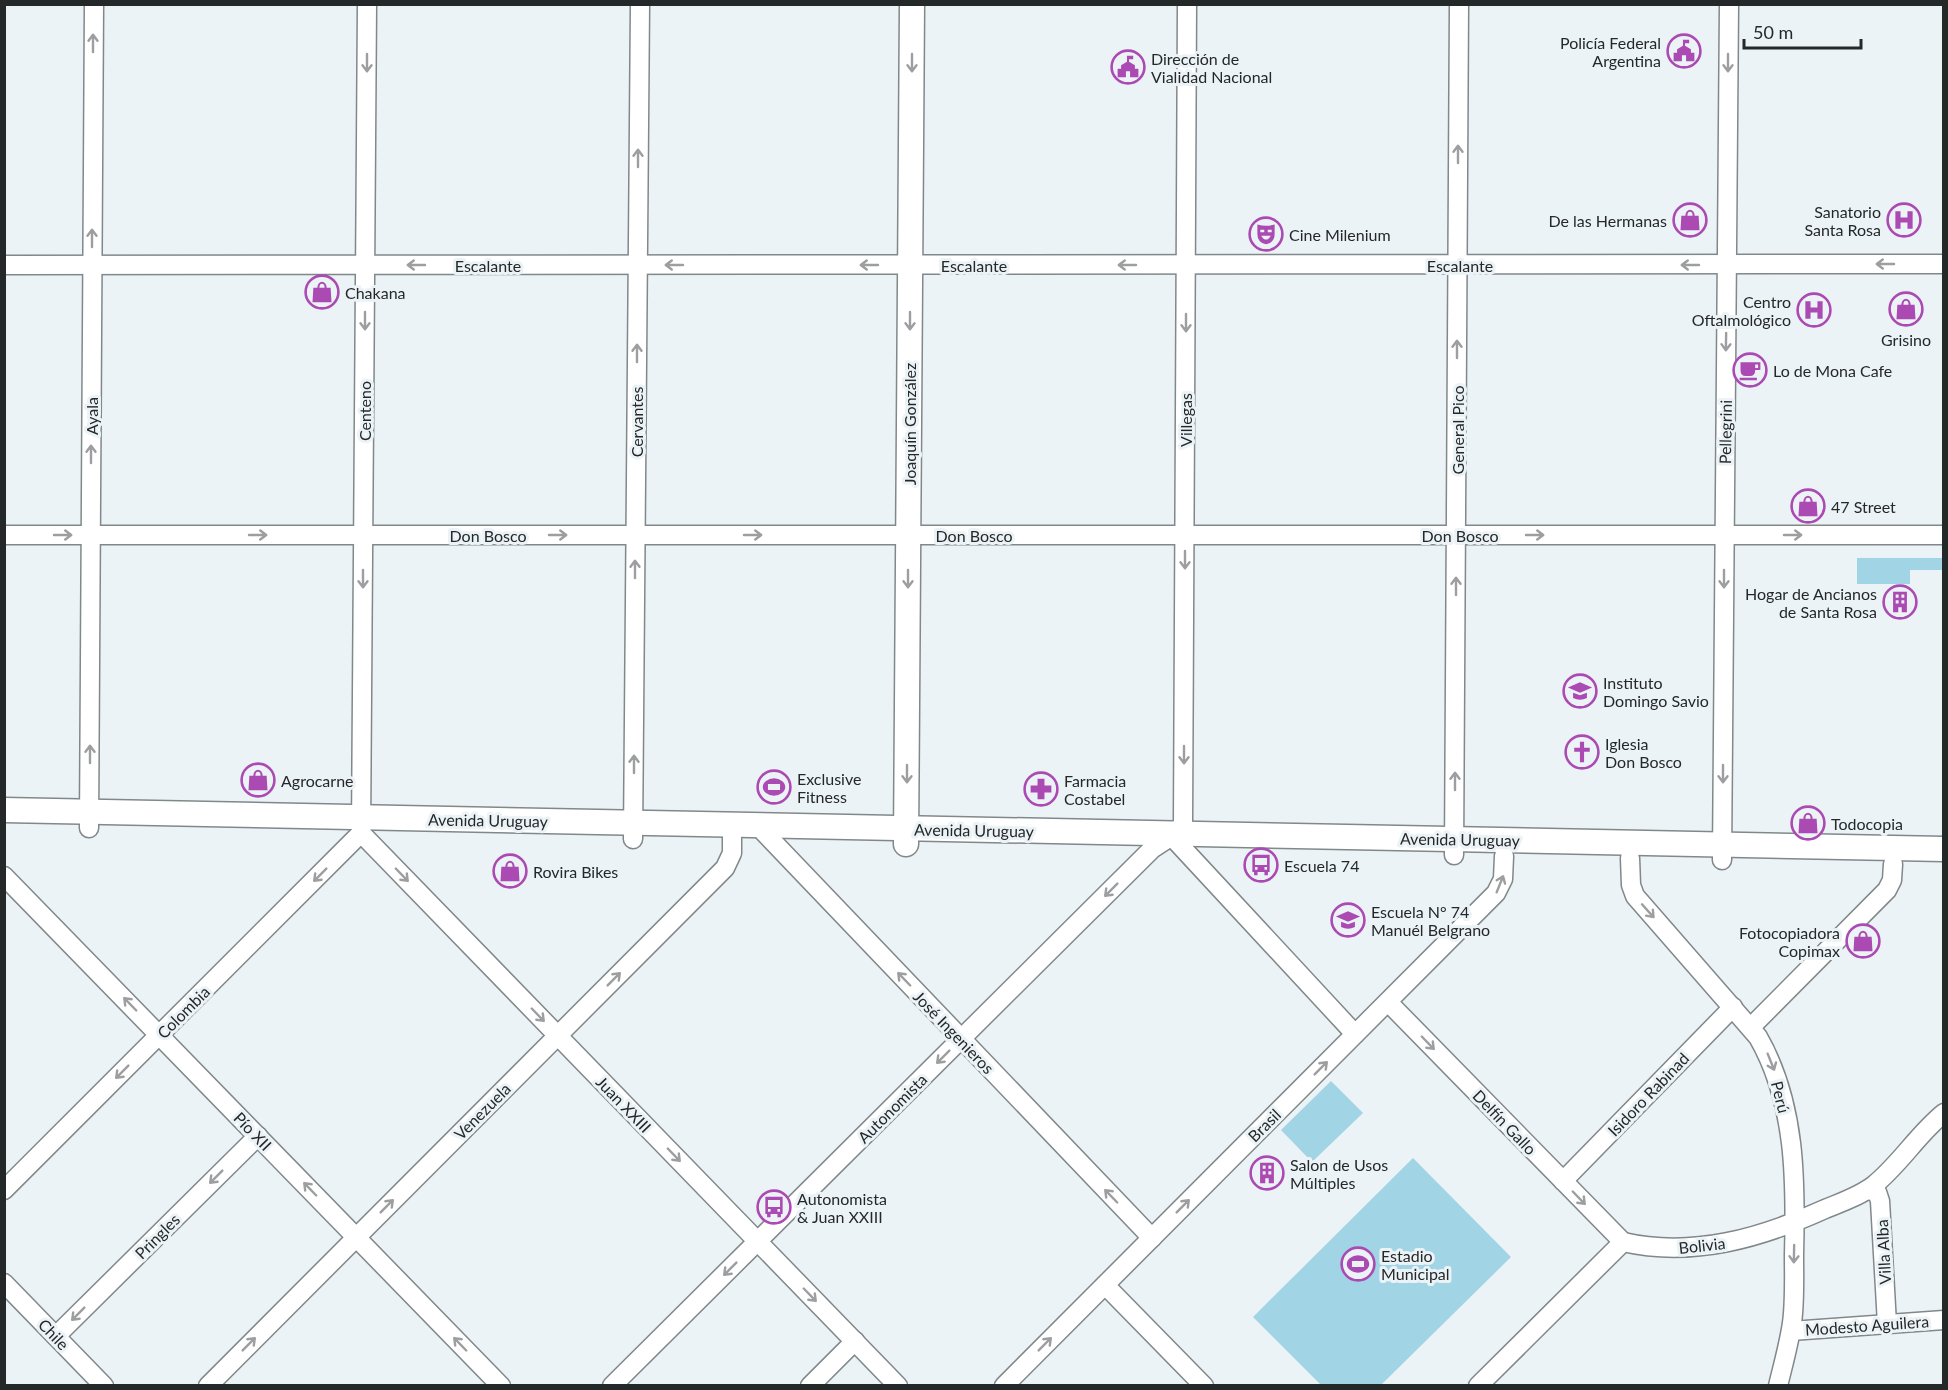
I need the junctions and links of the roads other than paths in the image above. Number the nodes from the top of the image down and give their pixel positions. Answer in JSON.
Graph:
{"nodes":[{"id":1,"x":94,"y":4,"type":"edge"},
{"id":2,"x":367,"y":4,"type":"edge"},
{"id":3,"x":640,"y":4,"type":"edge"},
{"id":4,"x":912,"y":4,"type":"edge"},
{"id":5,"x":1187,"y":4,"type":"edge"},
{"id":6,"x":1459,"y":4,"type":"edge"},
{"id":7,"x":1729,"y":4,"type":"edge"},
{"id":8,"x":1944,"y":264,"type":"edge"},
{"id":9,"x":4,"y":265,"type":"edge"},
{"id":10,"x":92,"y":265,"type":"junction"},
{"id":11,"x":365,"y":265,"type":"junction"},
{"id":12,"x":638,"y":265,"type":"junction"},
{"id":13,"x":910,"y":265,"type":"junction"},
{"id":14,"x":1186,"y":265,"type":"junction"},
{"id":15,"x":1457,"y":265,"type":"junction"},
{"id":16,"x":1727,"y":265,"type":"junction"},
{"id":17,"x":91,"y":535,"type":"junction"},
{"id":18,"x":363,"y":535,"type":"junction"},
{"id":19,"x":636,"y":535,"type":"junction"},
{"id":20,"x":908,"y":535,"type":"junction"},
{"id":21,"x":1185,"y":535,"type":"junction"},
{"id":22,"x":1456,"y":535,"type":"junction"},
{"id":23,"x":1725,"y":535,"type":"junction"},
{"id":24,"x":1944,"y":535,"type":"edge"},
{"id":25,"x":4,"y":536,"type":"edge"},
{"id":26,"x":4,"y":810,"type":"edge"},
{"id":27,"x":90,"y":820,"type":"junction"},
{"id":28,"x":361,"y":825,"type":"junction"},
{"id":29,"x":4,"y":826,"type":"edge"},
{"id":30,"x":633,"y":831,"type":"junction"},
{"id":31,"x":732,"y":833,"type":"junction"},
{"id":32,"x":764,"y":833,"type":"junction"},
{"id":33,"x":906,"y":836,"type":"junction"},
{"id":34,"x":1180,"y":842,"type":"junction"},
{"id":35,"x":1666,"y":843,"type":"junction"},
{"id":36,"x":1455,"y":847,"type":"junction"},
{"id":37,"x":1152,"y":849,"type":"junction"},
{"id":38,"x":1944,"y":849,"type":"edge"},
{"id":39,"x":1722,"y":852,"type":"junction"},
{"id":40,"x":1504,"y":856,"type":"junction"},
{"id":41,"x":1630,"y":858,"type":"junction"},
{"id":42,"x":1893,"y":864,"type":"junction"},
{"id":43,"x":1944,"y":864,"type":"edge"},
{"id":44,"x":4,"y":876,"type":"edge"},
{"id":45,"x":1388,"y":1002,"type":"junction"},
{"id":46,"x":1733,"y":1007,"type":"junction"},
{"id":47,"x":1751,"y":1027,"type":"junction"},
{"id":48,"x":1355,"y":1034,"type":"junction"},
{"id":49,"x":160,"y":1035,"type":"junction"},
{"id":50,"x":558,"y":1035,"type":"junction"},
{"id":51,"x":961,"y":1039,"type":"junction"},
{"id":52,"x":1944,"y":1113,"type":"edge"},
{"id":53,"x":258,"y":1136,"type":"junction"},
{"id":54,"x":1563,"y":1181,"type":"junction"},
{"id":55,"x":4,"y":1190,"type":"edge"},
{"id":56,"x":1867,"y":1190,"type":"junction"},
{"id":57,"x":1795,"y":1223,"type":"junction"},
{"id":58,"x":356,"y":1237,"type":"junction"},
{"id":59,"x":1152,"y":1238,"type":"junction"},
{"id":60,"x":758,"y":1241,"type":"junction"},
{"id":61,"x":1623,"y":1242,"type":"junction"},
{"id":62,"x":4,"y":1283,"type":"edge"},
{"id":63,"x":1105,"y":1285,"type":"junction"},
{"id":64,"x":1944,"y":1320,"type":"edge"},
{"id":65,"x":1887,"y":1324,"type":"junction"},
{"id":66,"x":1791,"y":1331,"type":"junction"},
{"id":67,"x":56,"y":1336,"type":"junction"},
{"id":68,"x":855,"y":1341,"type":"junction"},
{"id":69,"x":104,"y":1386,"type":"edge"},
{"id":70,"x":208,"y":1386,"type":"edge"},
{"id":71,"x":501,"y":1386,"type":"edge"},
{"id":72,"x":612,"y":1386,"type":"edge"},
{"id":73,"x":810,"y":1386,"type":"edge"},
{"id":74,"x":898,"y":1386,"type":"edge"},
{"id":75,"x":1004,"y":1386,"type":"edge"},
{"id":76,"x":1204,"y":1386,"type":"edge"},
{"id":77,"x":1478,"y":1386,"type":"edge"},
{"id":78,"x":1779,"y":1386,"type":"edge"}],
"edges":[{"from":10,"to":1,"type":"street","name":"Ayala","one_way":true},
{"from":2,"to":11,"type":"street","name":"Centeno","one_way":true},
{"from":12,"to":3,"type":"street","name":"Cervantes","one_way":true},
{"from":4,"to":13,"type":"main road","name":"Joaquín González","one_way":true},
{"from":5,"to":14,"type":"street","name":"Villegas"},
{"from":15,"to":6,"type":"street","name":"General Pico","one_way":true},
{"from":7,"to":16,"type":"street","name":"Pellegrini","one_way":true},
{"from":8,"to":16,"type":"street","name":"Escalante","one_way":true},
{"from":9,"to":10,"type":"street","name":"Escalante"},
{"from":10,"to":11,"type":"street","name":"Escalante"},
{"from":17,"to":10,"type":"street","name":"Ayala","one_way":true},
{"from":12,"to":11,"type":"street","name":"Escalante","one_way":true},
{"from":11,"to":18,"type":"street","name":"Centeno","one_way":true},
{"from":13,"to":12,"type":"street","name":"Escalante","one_way":true},
{"from":19,"to":12,"type":"street","name":"Cervantes","one_way":true},
{"from":14,"to":13,"type":"street","name":"Escalante","one_way":true},
{"from":13,"to":20,"type":"main road","name":"Joaquín González","one_way":true},
{"from":14,"to":15,"type":"street","name":"Escalante"},
{"from":14,"to":21,"type":"street","name":"Villegas","one_way":true},
{"from":16,"to":15,"type":"street","name":"Escalante","one_way":true},
{"from":22,"to":15,"type":"street","name":"General Pico","one_way":true},
{"from":16,"to":23,"type":"street","name":"Pellegrini","one_way":true},
{"from":17,"to":18,"type":"street","name":"Don Bosco","one_way":true},
{"from":25,"to":17,"type":"street","name":"Don Bosco","one_way":true},
{"from":27,"to":17,"type":"street","name":"Ayala","one_way":true},
{"from":18,"to":19,"type":"street","name":"Don Bosco","one_way":true},
{"from":18,"to":28,"type":"street","name":"Centeno","one_way":true},
{"from":19,"to":20,"type":"street","name":"Don Bosco","one_way":true},
{"from":30,"to":19,"type":"street","name":"Cervantes","one_way":true},
{"from":20,"to":21,"type":"street","name":"Don Bosco"},
{"from":20,"to":33,"type":"main road","name":"Joaquín González","one_way":true},
{"from":21,"to":22,"type":"street","name":"Don Bosco"},
{"from":21,"to":34,"type":"street","name":"Villegas","one_way":true},
{"from":22,"to":23,"type":"street","name":"Don Bosco","one_way":true},
{"from":36,"to":22,"type":"street","name":"General Pico","one_way":true},
{"from":23,"to":24,"type":"street","name":"Don Bosco","one_way":true},
{"from":23,"to":39,"type":"street","name":"Pellegrini","one_way":true},
{"from":26,"to":27,"type":"main road","name":"Avenida Uruguay"},
{"from":27,"to":28,"type":"main road","name":"Avenida Uruguay"},
{"from":27,"to":29,"type":"main road","name":"Avenida Uruguay"},
{"from":28,"to":30,"type":"main road","name":"Avenida Uruguay"},
{"from":28,"to":49,"type":"street","name":"Colombia","one_way":true},
{"from":28,"to":50,"type":"street","name":"Juan XXIII","one_way":true},
{"from":30,"to":31,"type":"main road","name":"Avenida Uruguay"},
{"from":31,"to":32,"type":"main road","name":"Avenida Uruguay"},
{"from":50,"to":31,"type":"street","name":"Venezuela","one_way":true},
{"from":32,"to":33,"type":"main road","name":"Avenida Uruguay"},
{"from":51,"to":32,"type":"street","name":"José Ingenieros","one_way":true},
{"from":33,"to":34,"type":"main road","name":"Avenida Uruguay"},
{"from":33,"to":37,"type":"main road","name":"Avenida Uruguay"},
{"from":34,"to":36,"type":"main road","name":"Avenida Uruguay"},
{"from":34,"to":37,"type":"main road","name":"Avenida Uruguay"},
{"from":34,"to":48,"type":"street"},
{"from":35,"to":36,"type":"main road","name":"Avenida Uruguay"},
{"from":35,"to":39,"type":"main road","name":"Avenida Uruguay"},
{"from":35,"to":41,"type":"main road"},
{"from":36,"to":40,"type":"main road","name":"Avenida Uruguay"},
{"from":37,"to":51,"type":"street","name":"Autonomista","one_way":true},
{"from":38,"to":39,"type":"main road","name":"Avenida Uruguay"},
{"from":39,"to":41,"type":"main road","name":"Avenida Uruguay"},
{"from":39,"to":42,"type":"main road","name":"Avenida Uruguay"},
{"from":40,"to":41,"type":"main road","name":"Avenida Uruguay"},
{"from":45,"to":40,"type":"street","name":"Brasil","one_way":true},
{"from":41,"to":46,"type":"street","name":"Perú","one_way":true},
{"from":42,"to":43,"type":"main road","name":"Avenida Uruguay"},
{"from":42,"to":47,"type":"street"},
{"from":49,"to":44,"type":"street","name":"Pío XII","one_way":true},
{"from":45,"to":48,"type":"street","name":"Brasil"},
{"from":45,"to":54,"type":"street","name":"Delfín Gallo","one_way":true},
{"from":46,"to":47,"type":"street","name":"Perú"},
{"from":46,"to":54,"type":"street","name":"Isidoro Rabinad"},
{"from":47,"to":57,"type":"street","name":"Perú","one_way":true},
{"from":59,"to":48,"type":"street","name":"Brasil","one_way":true},
{"from":49,"to":53,"type":"street","name":"Pío XII"},
{"from":49,"to":55,"type":"street","name":"Colombia","one_way":true},
{"from":58,"to":50,"type":"street","name":"Venezuela","one_way":true},
{"from":50,"to":60,"type":"street","name":"Juan XXIII","one_way":true},
{"from":59,"to":51,"type":"street","name":"José Ingenieros","one_way":true},
{"from":51,"to":60,"type":"street","name":"Autonomista","one_way":true},
{"from":52,"to":56,"type":"street","name":"Bolivia"},
{"from":58,"to":53,"type":"street","name":"Pío XII","one_way":true},
{"from":53,"to":67,"type":"street","name":"Pringles","one_way":true},
{"from":54,"to":61,"type":"street","name":"Delfín Gallo","one_way":true},
{"from":56,"to":57,"type":"street","name":"Bolivia"},
{"from":56,"to":65,"type":"street","name":"Villa Alba"},
{"from":57,"to":61,"type":"street","name":"Bolivia"},
{"from":57,"to":66,"type":"street","name":"Perú","one_way":true},
{"from":70,"to":58,"type":"street","name":"Venezuela","one_way":true},
{"from":71,"to":58,"type":"street","name":"Pío XII","one_way":true},
{"from":59,"to":63,"type":"street","name":"Brasil"},
{"from":60,"to":68,"type":"street","name":"Juan XXIII","one_way":true},
{"from":60,"to":72,"type":"street","name":"Autonomista","one_way":true},
{"from":61,"to":77,"type":"street"},
{"from":62,"to":67,"type":"street","name":"Chile"},
{"from":75,"to":63,"type":"street","name":"Brasil","one_way":true},
{"from":63,"to":76,"type":"street"},
{"from":64,"to":65,"type":"street","name":"Modesto Aguilera"},
{"from":65,"to":66,"type":"street","name":"Modesto Aguilera"},
{"from":66,"to":78,"type":"street","name":"Perú"},
{"from":67,"to":69,"type":"street","name":"Chile"},
{"from":68,"to":73,"type":"street"},
{"from":68,"to":74,"type":"street","name":"Juan XXIII"}]}
